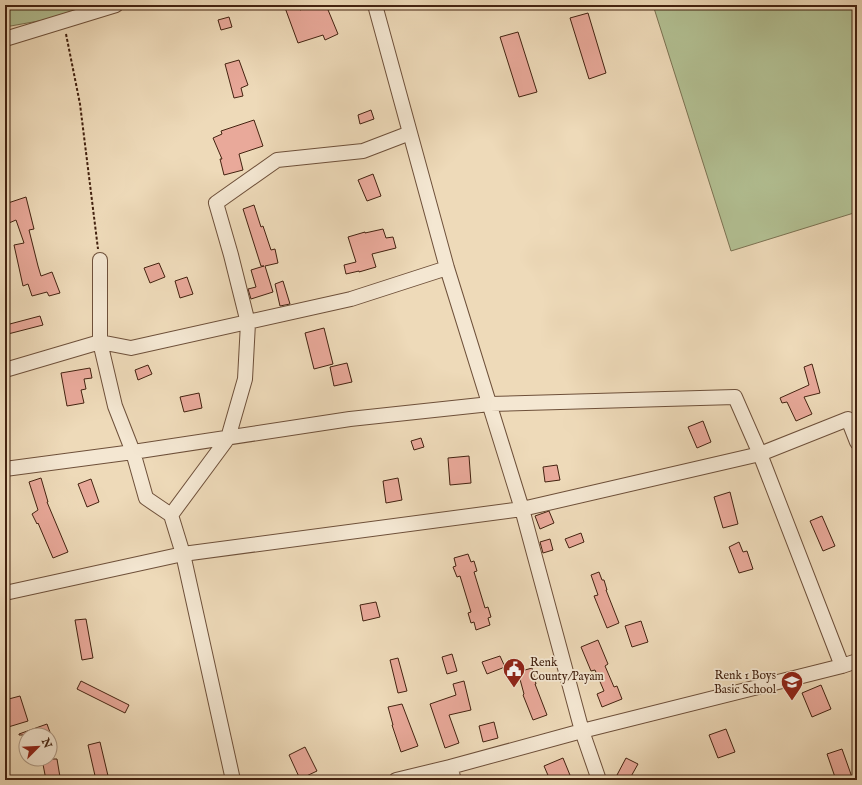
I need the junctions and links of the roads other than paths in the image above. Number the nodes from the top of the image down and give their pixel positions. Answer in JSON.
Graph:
{"nodes":[{"id":1,"x":116,"y":5,"type":"edge"},
{"id":2,"x":375,"y":5,"type":"edge"},
{"id":3,"x":5,"y":39,"type":"edge"},
{"id":4,"x":410,"y":133,"type":"junction"},
{"id":5,"x":100,"y":260,"type":"road end"},
{"id":6,"x":447,"y":268,"type":"junction"},
{"id":7,"x":248,"y":323,"type":"junction"},
{"id":8,"x":100,"y":342,"type":"junction"},
{"id":9,"x":5,"y":370,"type":"edge"},
{"id":10,"x":490,"y":404,"type":"junction"},
{"id":11,"x":228,"y":438,"type":"junction"},
{"id":12,"x":857,"y":442,"type":"edge"},
{"id":13,"x":133,"y":452,"type":"junction"},
{"id":14,"x":760,"y":454,"type":"junction"},
{"id":15,"x":5,"y":469,"type":"edge"},
{"id":16,"x":522,"y":509,"type":"junction"},
{"id":17,"x":171,"y":515,"type":"junction"},
{"id":18,"x":182,"y":554,"type":"junction"},
{"id":19,"x":5,"y":593,"type":"edge"},
{"id":20,"x":857,"y":661,"type":"edge"},
{"id":21,"x":842,"y":666,"type":"junction"},
{"id":22,"x":582,"y":731,"type":"junction"},
{"id":23,"x":452,"y":774,"type":"edge"},
{"id":24,"x":233,"y":780,"type":"edge"},
{"id":25,"x":396,"y":780,"type":"edge"},
{"id":26,"x":599,"y":780,"type":"edge"}],
"edges":[{"from":1,"to":3,"type":"street"},
{"from":2,"to":4,"type":"street"},
{"from":4,"to":6,"type":"street"},
{"from":4,"to":7,"type":"street"},
{"from":5,"to":8,"type":"street"},
{"from":6,"to":7,"type":"street"},
{"from":6,"to":10,"type":"street"},
{"from":7,"to":8,"type":"street"},
{"from":7,"to":11,"type":"street"},
{"from":8,"to":9,"type":"street"},
{"from":8,"to":13,"type":"street"},
{"from":10,"to":11,"type":"street"},
{"from":10,"to":14,"type":"street"},
{"from":10,"to":16,"type":"street"},
{"from":11,"to":13,"type":"street"},
{"from":11,"to":17,"type":"street"},
{"from":12,"to":14,"type":"street"},
{"from":13,"to":15,"type":"street"},
{"from":13,"to":17,"type":"street"},
{"from":14,"to":16,"type":"street"},
{"from":14,"to":21,"type":"street"},
{"from":16,"to":18,"type":"street"},
{"from":16,"to":22,"type":"street"},
{"from":17,"to":18,"type":"street"},
{"from":18,"to":19,"type":"street"},
{"from":18,"to":24,"type":"street"},
{"from":20,"to":21,"type":"street"},
{"from":21,"to":22,"type":"street"},
{"from":22,"to":23,"type":"street"},
{"from":22,"to":26,"type":"street"},
{"from":23,"to":25,"type":"street"}]}
